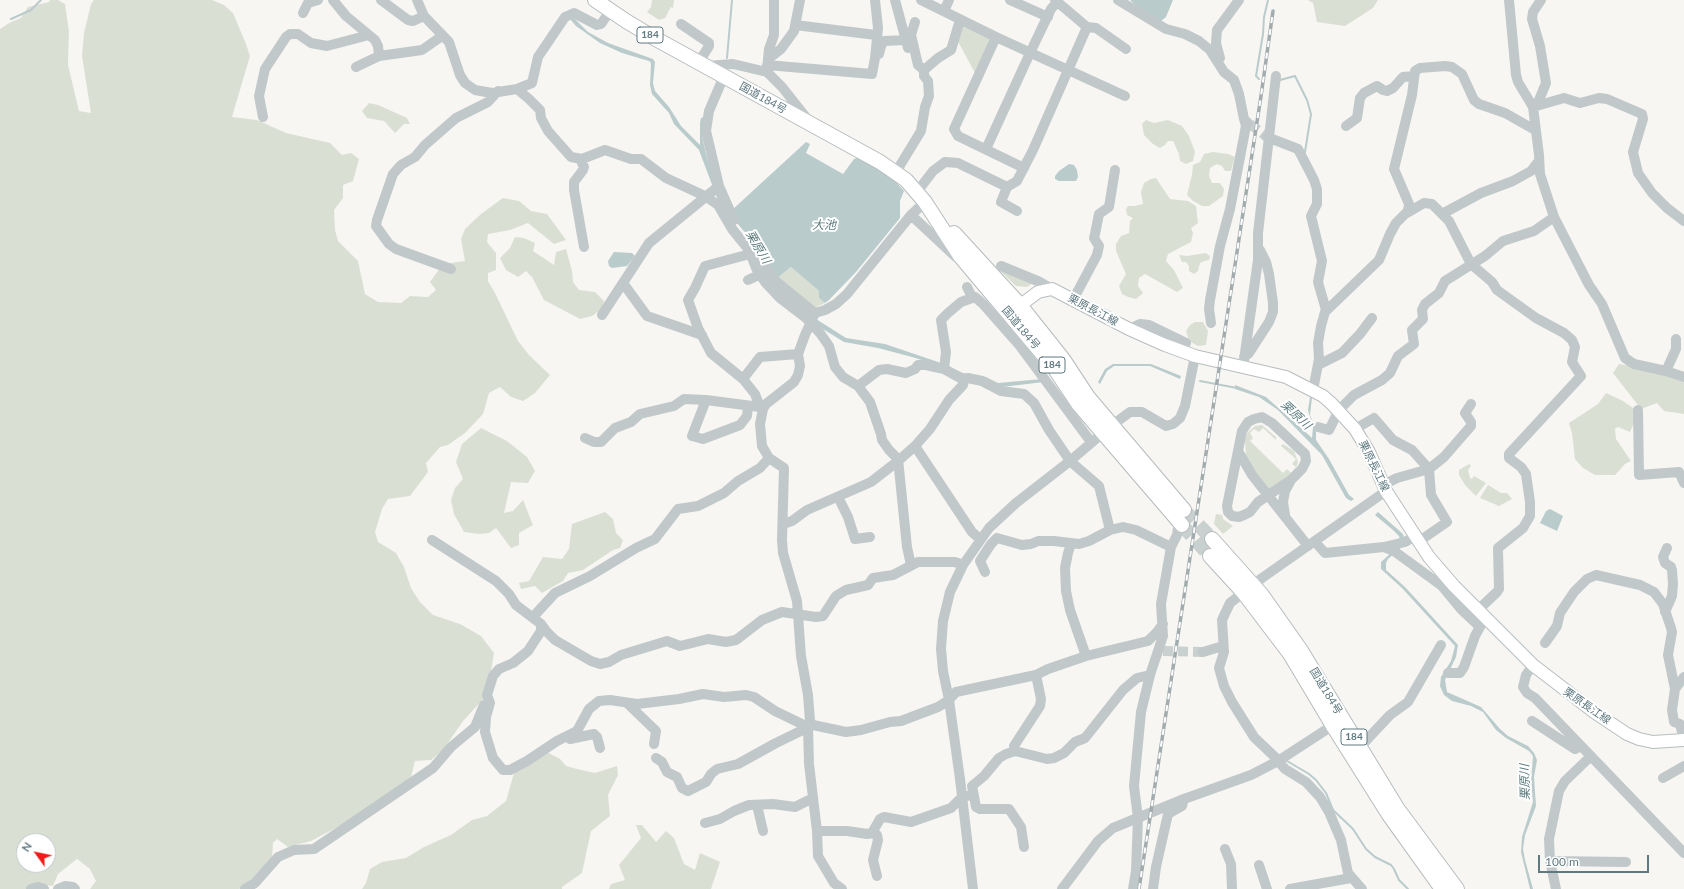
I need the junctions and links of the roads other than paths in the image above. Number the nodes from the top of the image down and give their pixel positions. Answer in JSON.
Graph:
{"nodes":[{"id":1,"x":318,"y":0,"type":"edge"},
{"id":2,"x":333,"y":0,"type":"edge"},
{"id":3,"x":381,"y":0,"type":"edge"},
{"id":4,"x":417,"y":0,"type":"edge"},
{"id":5,"x":595,"y":0,"type":"edge"},
{"id":6,"x":774,"y":0,"type":"edge"},
{"id":7,"x":800,"y":0,"type":"edge"},
{"id":8,"x":875,"y":0,"type":"edge"},
{"id":9,"x":895,"y":0,"type":"edge"},
{"id":10,"x":921,"y":0,"type":"edge"},
{"id":11,"x":949,"y":0,"type":"edge"},
{"id":12,"x":1010,"y":0,"type":"edge"},
{"id":13,"x":1118,"y":0,"type":"edge"},
{"id":14,"x":1239,"y":0,"type":"edge"},
{"id":15,"x":1509,"y":0,"type":"edge"},
{"id":16,"x":1541,"y":0,"type":"edge"},
{"id":17,"x":1056,"y":1,"type":"edge"},
{"id":18,"x":610,"y":10,"type":"junction"},
{"id":19,"x":944,"y":11,"type":"junction"},
{"id":20,"x":302,"y":13,"type":"dead end"},
{"id":21,"x":424,"y":16,"type":"junction"},
{"id":22,"x":1048,"y":17,"type":"junction"},
{"id":23,"x":960,"y":20,"type":"junction"},
{"id":24,"x":915,"y":22,"type":"dead end"},
{"id":25,"x":681,"y":24,"type":"dead end"},
{"id":26,"x":795,"y":25,"type":"junction"},
{"id":27,"x":1087,"y":27,"type":"junction"},
{"id":28,"x":369,"y":35,"type":"junction"},
{"id":29,"x":876,"y":35,"type":"junction"},
{"id":30,"x":442,"y":36,"type":"junction"},
{"id":31,"x":996,"y":37,"type":"junction"},
{"id":32,"x":906,"y":40,"type":"junction"},
{"id":33,"x":1126,"y":49,"type":"dead end"},
{"id":34,"x":1030,"y":53,"type":"junction"},
{"id":35,"x":379,"y":56,"type":"junction"},
{"id":36,"x":879,"y":58,"type":"dead end"},
{"id":37,"x":703,"y":64,"type":"junction"},
{"id":38,"x":768,"y":65,"type":"junction"},
{"id":39,"x":356,"y":67,"type":"dead end"},
{"id":40,"x":921,"y":68,"type":"junction"},
{"id":41,"x":1069,"y":70,"type":"junction"},
{"id":42,"x":724,"y":76,"type":"junction"},
{"id":43,"x":1276,"y":76,"type":"dead end"},
{"id":44,"x":1414,"y":76,"type":"junction"},
{"id":45,"x":1234,"y":80,"type":"junction"},
{"id":46,"x":517,"y":89,"type":"junction"},
{"id":47,"x":498,"y":91,"type":"junction"},
{"id":48,"x":1126,"y":96,"type":"dead end"},
{"id":49,"x":1535,"y":106,"type":"junction"},
{"id":50,"x":263,"y":116,"type":"dead end"},
{"id":51,"x":812,"y":124,"type":"junction"},
{"id":52,"x":1346,"y":126,"type":"dead end"},
{"id":53,"x":1535,"y":130,"type":"junction"},
{"id":54,"x":1268,"y":138,"type":"junction"},
{"id":55,"x":986,"y":148,"type":"junction"},
{"id":56,"x":580,"y":159,"type":"junction"},
{"id":57,"x":1538,"y":162,"type":"junction"},
{"id":58,"x":1024,"y":168,"type":"junction"},
{"id":59,"x":1115,"y":170,"type":"dead end"},
{"id":60,"x":896,"y":172,"type":"junction"},
{"id":61,"x":1008,"y":187,"type":"junction"},
{"id":62,"x":714,"y":190,"type":"junction"},
{"id":63,"x":921,"y":197,"type":"junction"},
{"id":64,"x":721,"y":203,"type":"junction"},
{"id":65,"x":1017,"y":212,"type":"dead end"},
{"id":66,"x":1407,"y":213,"type":"junction"},
{"id":67,"x":1442,"y":214,"type":"junction"},
{"id":68,"x":911,"y":215,"type":"junction"},
{"id":69,"x":1554,"y":217,"type":"junction"},
{"id":70,"x":1684,"y":221,"type":"edge"},
{"id":71,"x":584,"y":247,"type":"dead end"},
{"id":72,"x":1259,"y":249,"type":"junction"},
{"id":73,"x":750,"y":254,"type":"junction"},
{"id":74,"x":960,"y":256,"type":"junction"},
{"id":75,"x":1471,"y":264,"type":"junction"},
{"id":76,"x":1001,"y":266,"type":"dead end"},
{"id":77,"x":450,"y":269,"type":"dead end"},
{"id":78,"x":760,"y":274,"type":"junction"},
{"id":79,"x":748,"y":280,"type":"dead end"},
{"id":80,"x":623,"y":283,"type":"junction"},
{"id":81,"x":968,"y":287,"type":"dead end"},
{"id":82,"x":1052,"y":289,"type":"junction"},
{"id":83,"x":972,"y":297,"type":"junction"},
{"id":84,"x":1073,"y":300,"type":"junction"},
{"id":85,"x":1015,"y":309,"type":"junction"},
{"id":86,"x":1326,"y":310,"type":"junction"},
{"id":87,"x":602,"y":315,"type":"dead end"},
{"id":88,"x":812,"y":318,"type":"junction"},
{"id":89,"x":1372,"y":318,"type":"dead end"},
{"id":90,"x":1212,"y":323,"type":"dead end"},
{"id":91,"x":702,"y":335,"type":"junction"},
{"id":92,"x":1676,"y":339,"type":"dead end"},
{"id":93,"x":798,"y":354,"type":"junction"},
{"id":94,"x":1195,"y":356,"type":"junction"},
{"id":95,"x":1244,"y":362,"type":"junction"},
{"id":96,"x":1318,"y":365,"type":"junction"},
{"id":97,"x":944,"y":367,"type":"junction"},
{"id":98,"x":1666,"y":371,"type":"junction"},
{"id":99,"x":1684,"y":377,"type":"edge"},
{"id":100,"x":743,"y":379,"type":"junction"},
{"id":101,"x":964,"y":380,"type":"junction"},
{"id":102,"x":858,"y":386,"type":"junction"},
{"id":103,"x":1313,"y":390,"type":"junction"},
{"id":104,"x":706,"y":400,"type":"junction"},
{"id":105,"x":1471,"y":404,"type":"dead end"},
{"id":106,"x":748,"y":406,"type":"junction"},
{"id":107,"x":761,"y":408,"type":"junction"},
{"id":108,"x":1338,"y":410,"type":"junction"},
{"id":109,"x":1638,"y":410,"type":"dead end"},
{"id":110,"x":1318,"y":427,"type":"dead end"},
{"id":111,"x":1107,"y":429,"type":"junction"},
{"id":112,"x":1355,"y":429,"type":"junction"},
{"id":113,"x":585,"y":438,"type":"dead end"},
{"id":114,"x":1091,"y":442,"type":"junction"},
{"id":115,"x":915,"y":446,"type":"junction"},
{"id":116,"x":1238,"y":452,"type":"junction"},
{"id":117,"x":769,"y":458,"type":"junction"},
{"id":118,"x":898,"y":461,"type":"junction"},
{"id":119,"x":1070,"y":461,"type":"junction"},
{"id":120,"x":1429,"y":470,"type":"junction"},
{"id":121,"x":1291,"y":480,"type":"junction"},
{"id":122,"x":1684,"y":483,"type":"edge"},
{"id":123,"x":1385,"y":488,"type":"junction"},
{"id":124,"x":1268,"y":496,"type":"junction"},
{"id":125,"x":838,"y":497,"type":"junction"},
{"id":126,"x":1285,"y":515,"type":"junction"},
{"id":127,"x":1182,"y":519,"type":"joint"},
{"id":128,"x":783,"y":524,"type":"junction"},
{"id":129,"x":989,"y":528,"type":"junction"},
{"id":130,"x":1110,"y":530,"type":"junction"},
{"id":131,"x":870,"y":537,"type":"dead end"},
{"id":132,"x":997,"y":538,"type":"junction"},
{"id":133,"x":980,"y":539,"type":"junction"},
{"id":134,"x":1416,"y":539,"type":"junction"},
{"id":135,"x":432,"y":540,"type":"dead end"},
{"id":136,"x":1212,"y":540,"type":"tunnel mouth"},
{"id":137,"x":1071,"y":544,"type":"junction"},
{"id":138,"x":1312,"y":544,"type":"junction"},
{"id":139,"x":1171,"y":547,"type":"junction"},
{"id":140,"x":1384,"y":547,"type":"junction"},
{"id":141,"x":1667,"y":548,"type":"dead end"},
{"id":142,"x":1210,"y":556,"type":"tunnel mouth"},
{"id":143,"x":911,"y":565,"type":"junction"},
{"id":144,"x":963,"y":565,"type":"junction"},
{"id":145,"x":985,"y":572,"type":"dead end"},
{"id":146,"x":1248,"y":588,"type":"junction"},
{"id":147,"x":1469,"y":607,"type":"junction"},
{"id":148,"x":1665,"y":612,"type":"junction"},
{"id":149,"x":798,"y":614,"type":"junction"},
{"id":150,"x":537,"y":620,"type":"junction"},
{"id":151,"x":1163,"y":624,"type":"junction"},
{"id":152,"x":1545,"y":643,"type":"dead end"},
{"id":153,"x":1441,"y":645,"type":"dead end"},
{"id":154,"x":1223,"y":646,"type":"junction"},
{"id":155,"x":1203,"y":652,"type":"tunnel mouth"},
{"id":156,"x":1086,"y":656,"type":"junction"},
{"id":157,"x":1534,"y":665,"type":"junction"},
{"id":158,"x":1448,"y":673,"type":"dead end"},
{"id":159,"x":1036,"y":675,"type":"junction"},
{"id":160,"x":1150,"y":675,"type":"junction"},
{"id":161,"x":1684,"y":677,"type":"edge"},
{"id":162,"x":1675,"y":689,"type":"junction"},
{"id":163,"x":487,"y":695,"type":"junction"},
{"id":164,"x":949,"y":700,"type":"junction"},
{"id":165,"x":627,"y":704,"type":"junction"},
{"id":166,"x":1532,"y":721,"type":"dead end"},
{"id":167,"x":1338,"y":723,"type":"junction"},
{"id":168,"x":808,"y":727,"type":"junction"},
{"id":169,"x":1684,"y":740,"type":"edge"},
{"id":170,"x":553,"y":744,"type":"junction"},
{"id":171,"x":654,"y":744,"type":"dead end"},
{"id":172,"x":1581,"y":746,"type":"junction"},
{"id":173,"x":1360,"y":747,"type":"junction"},
{"id":174,"x":600,"y":748,"type":"dead end"},
{"id":175,"x":1015,"y":751,"type":"junction"},
{"id":176,"x":1590,"y":756,"type":"junction"},
{"id":177,"x":656,"y":758,"type":"dead end"},
{"id":178,"x":1278,"y":761,"type":"junction"},
{"id":179,"x":1684,"y":766,"type":"edge"},
{"id":180,"x":1663,"y":778,"type":"dead end"},
{"id":181,"x":973,"y":793,"type":"junction"},
{"id":182,"x":962,"y":797,"type":"junction"},
{"id":183,"x":812,"y":798,"type":"junction"},
{"id":184,"x":1184,"y":799,"type":"junction"},
{"id":185,"x":757,"y":805,"type":"junction"},
{"id":186,"x":1138,"y":818,"type":"junction"},
{"id":187,"x":705,"y":823,"type":"dead end"},
{"id":188,"x":762,"y":831,"type":"dead end"},
{"id":189,"x":817,"y":831,"type":"junction"},
{"id":190,"x":872,"y":833,"type":"junction"},
{"id":191,"x":1024,"y":847,"type":"dead end"},
{"id":192,"x":1225,"y":849,"type":"dead end"},
{"id":193,"x":1684,"y":853,"type":"edge"},
{"id":194,"x":1550,"y":861,"type":"junction"},
{"id":195,"x":1626,"y":862,"type":"dead end"},
{"id":196,"x":1259,"y":865,"type":"dead end"},
{"id":197,"x":877,"y":876,"type":"dead end"},
{"id":198,"x":1351,"y":878,"type":"junction"},
{"id":199,"x":1313,"y":887,"type":"edge"},
{"id":200,"x":31,"y":889,"type":"edge"},
{"id":201,"x":44,"y":889,"type":"edge"},
{"id":202,"x":58,"y":889,"type":"edge"},
{"id":203,"x":75,"y":889,"type":"edge"},
{"id":204,"x":245,"y":889,"type":"edge"},
{"id":205,"x":842,"y":889,"type":"edge"},
{"id":206,"x":973,"y":889,"type":"edge"},
{"id":207,"x":1062,"y":889,"type":"edge"},
{"id":208,"x":1133,"y":889,"type":"edge"},
{"id":209,"x":1153,"y":889,"type":"edge"},
{"id":210,"x":1232,"y":889,"type":"edge"},
{"id":211,"x":1267,"y":889,"type":"edge"},
{"id":212,"x":1290,"y":889,"type":"edge"},
{"id":213,"x":1362,"y":889,"type":"edge"},
{"id":214,"x":1442,"y":889,"type":"edge"},
{"id":215,"x":1457,"y":889,"type":"edge"},
{"id":216,"x":1556,"y":889,"type":"edge"}],
"edges":[{"from":1,"to":20,"type":"street"},
{"from":2,"to":28,"type":"street"},
{"from":3,"to":21,"type":"street"},
{"from":4,"to":21,"type":"street"},
{"from":5,"to":18,"type":"highway","name":"国道184号","number":"184"},
{"from":6,"to":38,"type":"street"},
{"from":7,"to":26,"type":"street"},
{"from":8,"to":29,"type":"street"},
{"from":9,"to":32,"type":"street"},
{"from":10,"to":19,"type":"street"},
{"from":11,"to":19,"type":"street"},
{"from":12,"to":22,"type":"street"},
{"from":13,"to":45,"type":"street"},
{"from":14,"to":45,"type":"street"},
{"from":15,"to":49,"type":"street"},
{"from":16,"to":49,"type":"street"},
{"from":17,"to":22,"type":"street"},
{"from":17,"to":27,"type":"street"},
{"from":18,"to":37,"type":"highway","name":"国道184号","number":"184"},
{"from":18,"to":46,"type":"street"},
{"from":19,"to":23,"type":"street"},
{"from":21,"to":30,"type":"street"},
{"from":22,"to":34,"type":"street"},
{"from":23,"to":31,"type":"street"},
{"from":23,"to":40,"type":"street"},
{"from":24,"to":40,"type":"street"},
{"from":25,"to":37,"type":"street"},
{"from":26,"to":29,"type":"street"},
{"from":26,"to":38,"type":"street"},
{"from":27,"to":33,"type":"street"},
{"from":27,"to":41,"type":"street"},
{"from":28,"to":35,"type":"street"},
{"from":28,"to":50,"type":"street"},
{"from":29,"to":38,"type":"street"},
{"from":30,"to":35,"type":"street"},
{"from":30,"to":47,"type":"street"},
{"from":31,"to":34,"type":"street"},
{"from":31,"to":55,"type":"street"},
{"from":32,"to":36,"type":"street"},
{"from":32,"to":40,"type":"street"},
{"from":34,"to":41,"type":"street"},
{"from":34,"to":55,"type":"street"},
{"from":35,"to":39,"type":"street"},
{"from":37,"to":38,"type":"street"},
{"from":37,"to":42,"type":"highway","name":"国道184号","number":"184"},
{"from":38,"to":51,"type":"street"},
{"from":40,"to":60,"type":"street"},
{"from":41,"to":48,"type":"street"},
{"from":41,"to":58,"type":"street"},
{"from":42,"to":51,"type":"highway","name":"国道184号","number":"184"},
{"from":42,"to":62,"type":"street"},
{"from":43,"to":54,"type":"street"},
{"from":44,"to":52,"type":"street"},
{"from":44,"to":53,"type":"street"},
{"from":44,"to":66,"type":"street"},
{"from":45,"to":90,"type":"street"},
{"from":46,"to":47,"type":"street"},
{"from":46,"to":56,"type":"street"},
{"from":47,"to":77,"type":"street"},
{"from":49,"to":53,"type":"street"},
{"from":49,"to":70,"type":"street"},
{"from":51,"to":60,"type":"highway","name":"国道184号","number":"184"},
{"from":53,"to":57,"type":"street"},
{"from":54,"to":72,"type":"street"},
{"from":54,"to":86,"type":"street"},
{"from":55,"to":58,"type":"street"},
{"from":56,"to":62,"type":"street"},
{"from":56,"to":71,"type":"street"},
{"from":57,"to":67,"type":"street"},
{"from":57,"to":69,"type":"street"},
{"from":58,"to":61,"type":"street"},
{"from":59,"to":84,"type":"street"},
{"from":60,"to":63,"type":"highway","name":"国道184号","number":"184"},
{"from":61,"to":63,"type":"street"},
{"from":61,"to":65,"type":"street"},
{"from":62,"to":64,"type":"street"},
{"from":62,"to":64,"type":"street"},
{"from":62,"to":80,"type":"street"},
{"from":63,"to":68,"type":"street"},
{"from":63,"to":74,"type":"highway","name":"国道184号","number":"184"},
{"from":63,"to":85,"type":"highway","name":"国道184号","number":"184"},
{"from":64,"to":73,"type":"street"},
{"from":64,"to":88,"type":"street"},
{"from":66,"to":67,"type":"street"},
{"from":66,"to":86,"type":"street"},
{"from":67,"to":75,"type":"street"},
{"from":68,"to":74,"type":"street"},
{"from":68,"to":88,"type":"street"},
{"from":69,"to":75,"type":"street"},
{"from":69,"to":98,"type":"street"},
{"from":72,"to":95,"type":"street"},
{"from":72,"to":95,"type":"street"},
{"from":73,"to":78,"type":"street"},
{"from":73,"to":91,"type":"street"},
{"from":74,"to":85,"type":"highway","name":"国道184号","number":"184"},
{"from":75,"to":108,"type":"street"},
{"from":75,"to":147,"type":"street"},
{"from":76,"to":82,"type":"street"},
{"from":78,"to":79,"type":"street"},
{"from":78,"to":88,"type":"street"},
{"from":80,"to":87,"type":"street"},
{"from":80,"to":91,"type":"street"},
{"from":81,"to":83,"type":"street"},
{"from":82,"to":84,"type":"main road","name":"栗原長江線"},
{"from":82,"to":85,"type":"main road"},
{"from":83,"to":97,"type":"street"},
{"from":83,"to":114,"type":"street"},
{"from":84,"to":94,"type":"main road","name":"栗原長江線"},
{"from":85,"to":111,"type":"highway","name":"国道184号","number":"184"},
{"from":86,"to":96,"type":"street"},
{"from":88,"to":93,"type":"street"},
{"from":88,"to":102,"type":"street"},
{"from":89,"to":96,"type":"street"},
{"from":91,"to":100,"type":"street"},
{"from":92,"to":98,"type":"street"},
{"from":93,"to":100,"type":"street"},
{"from":93,"to":107,"type":"street"},
{"from":94,"to":95,"type":"main road","name":"栗原長江線"},
{"from":94,"to":111,"type":"street"},
{"from":95,"to":103,"type":"main road","name":"栗原長江線"},
{"from":96,"to":103,"type":"street"},
{"from":97,"to":101,"type":"street"},
{"from":97,"to":102,"type":"street"},
{"from":98,"to":99,"type":"street"},
{"from":100,"to":107,"type":"street"},
{"from":101,"to":115,"type":"street"},
{"from":101,"to":119,"type":"street"},
{"from":102,"to":118,"type":"street"},
{"from":103,"to":108,"type":"main road","name":"栗原長江線"},
{"from":104,"to":106,"type":"street"},
{"from":104,"to":106,"type":"street"},
{"from":104,"to":113,"type":"street"},
{"from":105,"to":120,"type":"street"},
{"from":106,"to":107,"type":"street"},
{"from":107,"to":117,"type":"street"},
{"from":108,"to":110,"type":"street"},
{"from":108,"to":112,"type":"main road","name":"栗原長江線"},
{"from":109,"to":122,"type":"street"},
{"from":111,"to":114,"type":"street"},
{"from":111,"to":127,"type":"highway","name":"国道184号","number":"184"},
{"from":112,"to":120,"type":"street"},
{"from":112,"to":123,"type":"main road","name":"栗原長江線"},
{"from":114,"to":119,"type":"street"},
{"from":115,"to":118,"type":"street"},
{"from":115,"to":133,"type":"street"},
{"from":116,"to":121,"type":"street"},
{"from":116,"to":124,"type":"street"},
{"from":116,"to":124,"type":"street"},
{"from":117,"to":128,"type":"street"},
{"from":117,"to":150,"type":"street"},
{"from":118,"to":125,"type":"street"},
{"from":118,"to":143,"type":"street"},
{"from":119,"to":129,"type":"street"},
{"from":119,"to":130,"type":"street"},
{"from":120,"to":123,"type":"street"},
{"from":120,"to":134,"type":"street"},
{"from":121,"to":124,"type":"street"},
{"from":121,"to":126,"type":"street"},
{"from":123,"to":134,"type":"main road","name":"栗原長江線"},
{"from":123,"to":138,"type":"street"},
{"from":124,"to":126,"type":"street"},
{"from":125,"to":128,"type":"street"},
{"from":125,"to":131,"type":"street"},
{"from":126,"to":138,"type":"street"},
{"from":127,"to":139,"type":"street"},
{"from":128,"to":149,"type":"street"},
{"from":129,"to":132,"type":"street"},
{"from":129,"to":133,"type":"street"},
{"from":130,"to":137,"type":"street"},
{"from":130,"to":139,"type":"street"},
{"from":132,"to":137,"type":"street"},
{"from":132,"to":145,"type":"street"},
{"from":133,"to":144,"type":"street"},
{"from":134,"to":140,"type":"street"},
{"from":134,"to":147,"type":"main road","name":"栗原長江線"},
{"from":135,"to":150,"type":"street"},
{"from":136,"to":146,"type":"highway","name":"国道184号","number":"184"},
{"from":137,"to":156,"type":"street"},
{"from":138,"to":140,"type":"street"},
{"from":138,"to":146,"type":"street"},
{"from":139,"to":151,"type":"street"},
{"from":140,"to":147,"type":"street"},
{"from":141,"to":148,"type":"street"},
{"from":142,"to":146,"type":"highway","name":"国道184号","number":"184"},
{"from":143,"to":144,"type":"street"},
{"from":143,"to":149,"type":"street"},
{"from":144,"to":164,"type":"street"},
{"from":146,"to":154,"type":"street"},
{"from":146,"to":167,"type":"highway","name":"国道184号","number":"184"},
{"from":147,"to":157,"type":"main road","name":"栗原長江線"},
{"from":147,"to":158,"type":"street"},
{"from":148,"to":152,"type":"street"},
{"from":148,"to":162,"type":"street"},
{"from":149,"to":150,"type":"street"},
{"from":149,"to":168,"type":"street"},
{"from":150,"to":163,"type":"street"},
{"from":151,"to":156,"type":"street"},
{"from":151,"to":160,"type":"street"},
{"from":153,"to":173,"type":"street"},
{"from":154,"to":155,"type":"street"},
{"from":154,"to":178,"type":"street"},
{"from":156,"to":159,"type":"street"},
{"from":157,"to":169,"type":"main road","name":"栗原長江線"},
{"from":157,"to":172,"type":"street"},
{"from":159,"to":164,"type":"street"},
{"from":159,"to":175,"type":"street"},
{"from":160,"to":175,"type":"street"},
{"from":160,"to":186,"type":"street"},
{"from":161,"to":162,"type":"street"},
{"from":162,"to":169,"type":"street"},
{"from":163,"to":170,"type":"street"},
{"from":163,"to":204,"type":"street"},
{"from":164,"to":168,"type":"street"},
{"from":164,"to":182,"type":"street"},
{"from":165,"to":168,"type":"street"},
{"from":165,"to":170,"type":"street"},
{"from":165,"to":171,"type":"street"},
{"from":166,"to":172,"type":"street"},
{"from":167,"to":173,"type":"highway","name":"国道184号","number":"184"},
{"from":167,"to":178,"type":"street"},
{"from":167,"to":214,"type":"highway","name":"国道184号","number":"184"},
{"from":168,"to":177,"type":"street"},
{"from":168,"to":183,"type":"street"},
{"from":170,"to":174,"type":"street"},
{"from":172,"to":176,"type":"street"},
{"from":173,"to":215,"type":"highway","name":"国道184号","number":"184"},
{"from":175,"to":181,"type":"street"},
{"from":176,"to":193,"type":"street"},
{"from":176,"to":194,"type":"street"},
{"from":178,"to":184,"type":"street"},
{"from":178,"to":198,"type":"street"},
{"from":179,"to":180,"type":"street"},
{"from":181,"to":182,"type":"street"},
{"from":181,"to":191,"type":"street"},
{"from":182,"to":190,"type":"street"},
{"from":182,"to":206,"type":"street"},
{"from":183,"to":185,"type":"street"},
{"from":183,"to":189,"type":"street"},
{"from":184,"to":186,"type":"street"},
{"from":184,"to":209,"type":"street"},
{"from":185,"to":187,"type":"street"},
{"from":185,"to":188,"type":"street"},
{"from":186,"to":207,"type":"street"},
{"from":186,"to":208,"type":"street"},
{"from":189,"to":190,"type":"street"},
{"from":189,"to":205,"type":"street"},
{"from":190,"to":197,"type":"street"},
{"from":192,"to":210,"type":"street"},
{"from":194,"to":195,"type":"street"},
{"from":194,"to":216,"type":"street"},
{"from":196,"to":211,"type":"street"},
{"from":198,"to":199,"type":"street"},
{"from":198,"to":213,"type":"street"},
{"from":199,"to":212,"type":"street"},
{"from":200,"to":201,"type":"street"},
{"from":202,"to":203,"type":"street"}]}
